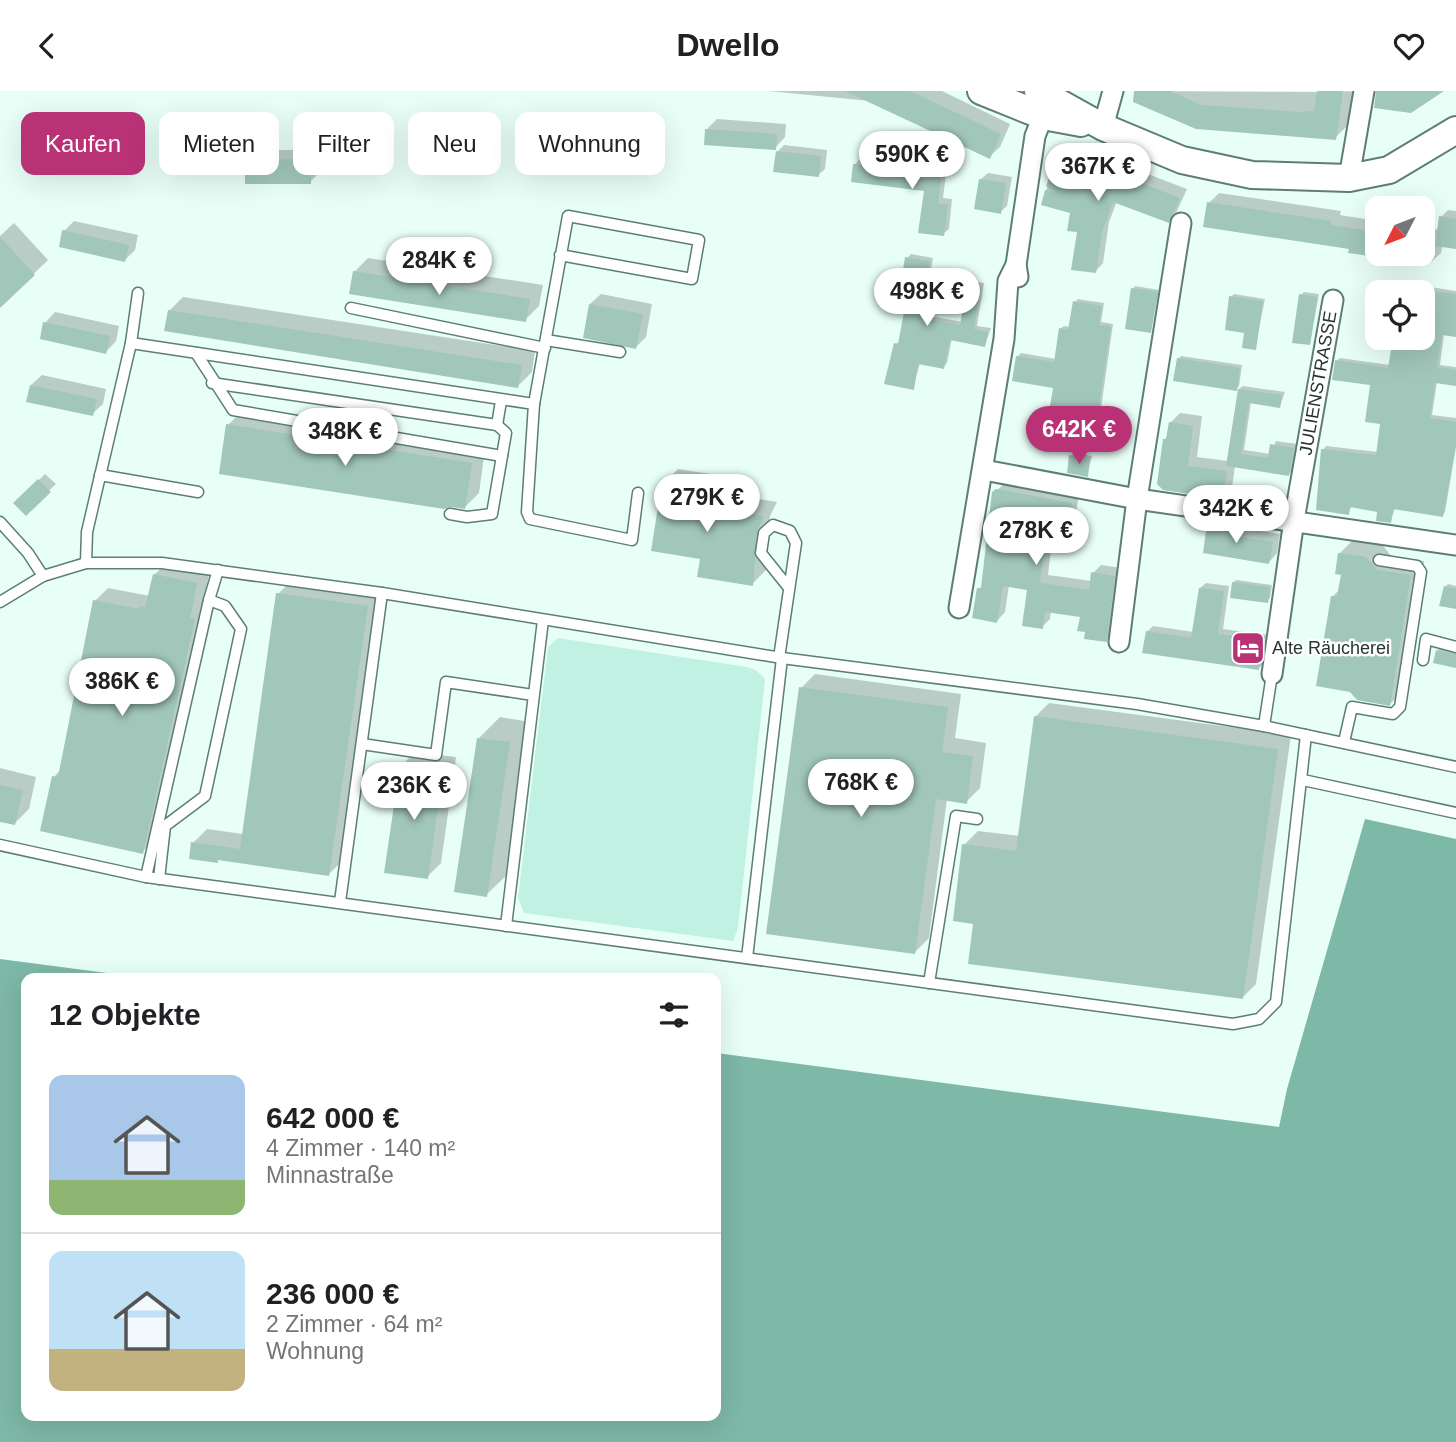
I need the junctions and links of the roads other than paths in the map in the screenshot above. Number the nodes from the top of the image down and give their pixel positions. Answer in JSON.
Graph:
{"nodes":[{"id":1,"x":981,"y":91,"type":"edge"},
{"id":2,"x":1113,"y":91,"type":"edge"},
{"id":3,"x":1364,"y":91,"type":"edge"},
{"id":4,"x":1041,"y":103,"type":"edge"},
{"id":5,"x":1456,"y":120,"type":"edge"},
{"id":6,"x":1103,"y":127,"type":"junction"},
{"id":7,"x":1456,"y":130,"type":"edge"},
{"id":8,"x":1349,"y":178,"type":"junction"},
{"id":9,"x":1181,"y":223,"type":"dead end"},
{"id":10,"x":560,"y":255,"type":"junction"},
{"id":11,"x":138,"y":293,"type":"dead end"},
{"id":12,"x":1333,"y":299,"type":"dead end"},
{"id":13,"x":351,"y":308,"type":"dead end"},
{"id":14,"x":131,"y":343,"type":"junction"},
{"id":15,"x":545,"y":344,"type":"junction"},
{"id":16,"x":620,"y":352,"type":"dead end"},
{"id":17,"x":195,"y":353,"type":"junction"},
{"id":18,"x":212,"y":383,"type":"junction"},
{"id":19,"x":501,"y":401,"type":"junction"},
{"id":20,"x":534,"y":404,"type":"junction"},
{"id":21,"x":497,"y":425,"type":"junction"},
{"id":22,"x":502,"y":456,"type":"junction"},
{"id":23,"x":984,"y":470,"type":"junction"},
{"id":24,"x":100,"y":475,"type":"junction"},
{"id":25,"x":198,"y":492,"type":"dead end"},
{"id":26,"x":638,"y":493,"type":"dead end"},
{"id":27,"x":1137,"y":499,"type":"junction"},
{"id":28,"x":450,"y":514,"type":"dead end"},
{"id":29,"x":1294,"y":520,"type":"junction"},
{"id":30,"x":0,"y":522,"type":"edge"},
{"id":31,"x":1455,"y":542,"type":"edge"},
{"id":32,"x":1379,"y":559,"type":"dead end"},
{"id":33,"x":86,"y":563,"type":"junction"},
{"id":34,"x":218,"y":570,"type":"junction"},
{"id":35,"x":43,"y":576,"type":"junction"},
{"id":36,"x":789,"y":588,"type":"junction"},
{"id":37,"x":382,"y":593,"type":"junction"},
{"id":38,"x":209,"y":600,"type":"junction"},
{"id":39,"x":0,"y":602,"type":"edge"},
{"id":40,"x":959,"y":608,"type":"dead end"},
{"id":41,"x":543,"y":619,"type":"junction"},
{"id":42,"x":1118,"y":642,"type":"dead end"},
{"id":43,"x":1456,"y":647,"type":"edge"},
{"id":44,"x":781,"y":658,"type":"junction"},
{"id":45,"x":1423,"y":660,"type":"dead end"},
{"id":46,"x":1272,"y":674,"type":"joint"},
{"id":47,"x":533,"y":695,"type":"junction"},
{"id":48,"x":1264,"y":726,"type":"junction"},
{"id":49,"x":1306,"y":735,"type":"junction"},
{"id":50,"x":1344,"y":742,"type":"junction"},
{"id":51,"x":362,"y":744,"type":"junction"},
{"id":52,"x":1456,"y":767,"type":"edge"},
{"id":53,"x":1303,"y":780,"type":"junction"},
{"id":54,"x":1456,"y":813,"type":"edge"},
{"id":55,"x":977,"y":819,"type":"dead end"},
{"id":56,"x":0,"y":845,"type":"edge"},
{"id":57,"x":146,"y":877,"type":"junction"},
{"id":58,"x":159,"y":879,"type":"junction"},
{"id":59,"x":340,"y":902,"type":"junction"},
{"id":60,"x":506,"y":926,"type":"junction"},
{"id":61,"x":747,"y":958,"type":"junction"},
{"id":62,"x":929,"y":983,"type":"junction"}],
"edges":[{"from":1,"to":4,"type":"main road"},
{"from":2,"to":6,"type":"street"},
{"from":3,"to":8,"type":"street"},
{"from":4,"to":6,"type":"main road"},
{"from":4,"to":23,"type":"street"},
{"from":5,"to":8,"type":"main road"},
{"from":6,"to":8,"type":"main road"},
{"from":7,"to":8,"type":"main road"},
{"from":9,"to":27,"type":"street"},
{"from":10,"to":10,"type":"lane"},
{"from":10,"to":15,"type":"lane"},
{"from":11,"to":14,"type":"lane"},
{"from":12,"to":29,"type":"street","name":"JULIENSTRASSE"},
{"from":13,"to":15,"type":"lane"},
{"from":14,"to":17,"type":"lane"},
{"from":14,"to":24,"type":"lane"},
{"from":15,"to":16,"type":"lane"},
{"from":15,"to":20,"type":"lane"},
{"from":17,"to":18,"type":"lane"},
{"from":17,"to":19,"type":"lane"},
{"from":18,"to":21,"type":"lane"},
{"from":18,"to":22,"type":"lane"},
{"from":19,"to":20,"type":"lane"},
{"from":19,"to":21,"type":"lane"},
{"from":20,"to":26,"type":"lane"},
{"from":21,"to":22,"type":"lane"},
{"from":22,"to":28,"type":"lane"},
{"from":23,"to":27,"type":"street"},
{"from":23,"to":40,"type":"street"},
{"from":24,"to":25,"type":"lane"},
{"from":24,"to":33,"type":"lane"},
{"from":27,"to":29,"type":"street"},
{"from":27,"to":42,"type":"street"},
{"from":29,"to":31,"type":"street"},
{"from":29,"to":46,"type":"street","name":"JULIENSTRASSE"},
{"from":30,"to":35,"type":"lane"},
{"from":32,"to":50,"type":"lane"},
{"from":33,"to":34,"type":"lane"},
{"from":33,"to":35,"type":"lane"},
{"from":34,"to":37,"type":"lane"},
{"from":34,"to":38,"type":"lane"},
{"from":35,"to":39,"type":"lane"},
{"from":36,"to":36,"type":"lane"},
{"from":36,"to":44,"type":"lane"},
{"from":37,"to":41,"type":"lane"},
{"from":37,"to":51,"type":"lane"},
{"from":38,"to":57,"type":"lane"},
{"from":38,"to":58,"type":"lane"},
{"from":41,"to":44,"type":"lane"},
{"from":41,"to":47,"type":"lane"},
{"from":43,"to":45,"type":"lane"},
{"from":44,"to":48,"type":"lane"},
{"from":44,"to":61,"type":"lane"},
{"from":46,"to":48,"type":"lane"},
{"from":47,"to":51,"type":"lane"},
{"from":47,"to":60,"type":"lane"},
{"from":48,"to":49,"type":"lane"},
{"from":49,"to":50,"type":"lane"},
{"from":49,"to":53,"type":"lane"},
{"from":50,"to":52,"type":"lane"},
{"from":51,"to":59,"type":"lane"},
{"from":53,"to":54,"type":"lane"},
{"from":53,"to":62,"type":"lane"},
{"from":55,"to":62,"type":"lane"},
{"from":56,"to":57,"type":"lane"},
{"from":57,"to":58,"type":"lane"},
{"from":58,"to":59,"type":"lane"},
{"from":59,"to":60,"type":"lane"},
{"from":60,"to":61,"type":"lane"},
{"from":61,"to":62,"type":"lane"}]}
